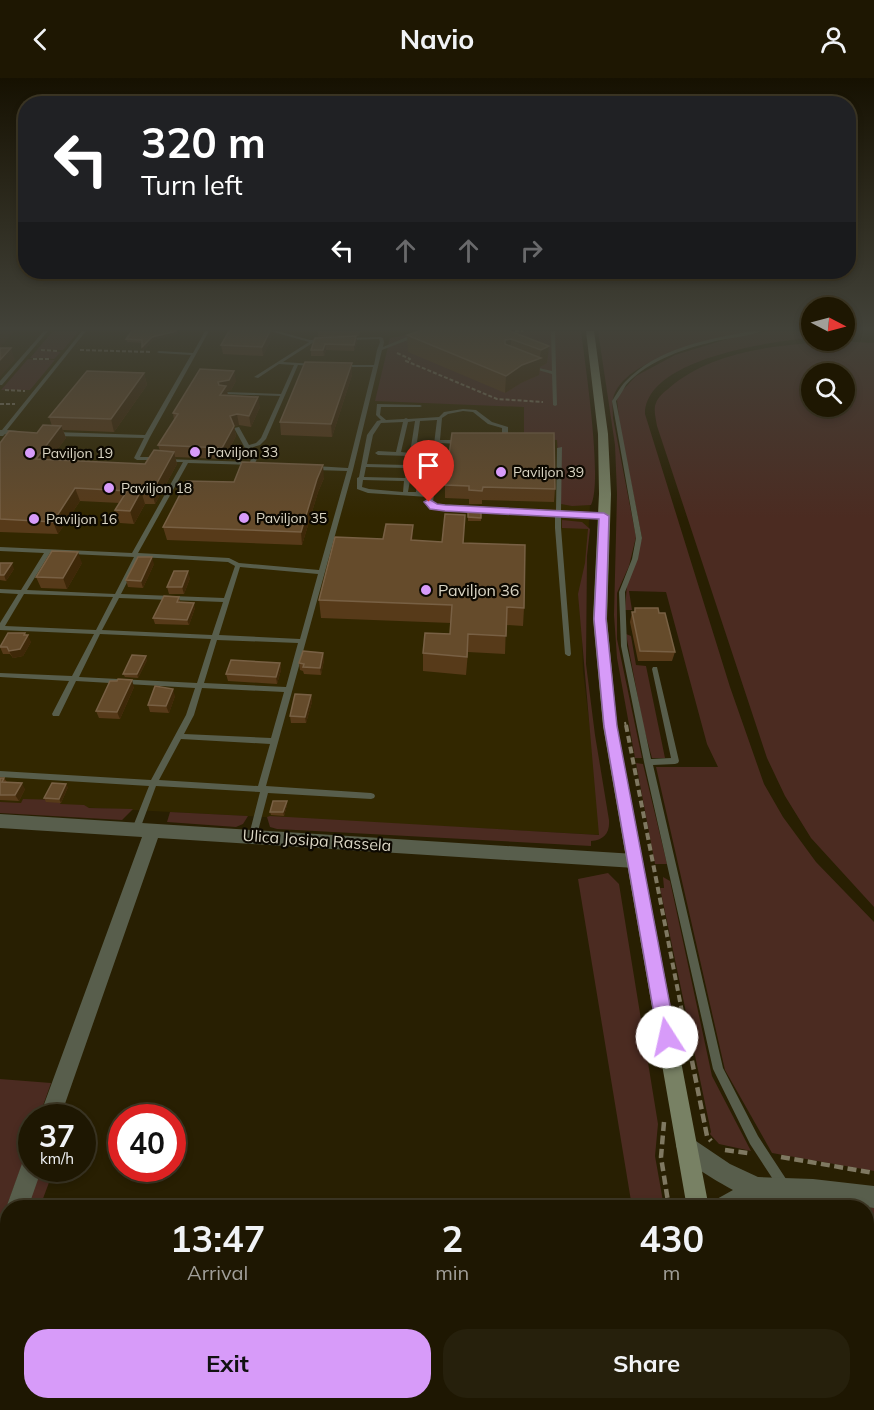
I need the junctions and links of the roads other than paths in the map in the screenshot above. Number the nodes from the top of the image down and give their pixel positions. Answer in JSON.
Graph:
{"nodes":[{"id":1,"x":34,"y":393,"type":"edge"},
{"id":2,"x":172,"y":393,"type":"edge"},
{"id":3,"x":229,"y":393,"type":"edge"},
{"id":4,"x":368,"y":393,"type":"edge"},
{"id":5,"x":555,"y":393,"type":"edge"},
{"id":6,"x":598,"y":393,"type":"edge"},
{"id":7,"x":617,"y":393,"type":"edge"},
{"id":8,"x":283,"y":395,"type":"joint"},
{"id":9,"x":555,"y":405,"type":"dead end"},
{"id":10,"x":420,"y":406,"type":"dead end"},
{"id":11,"x":440,"y":418,"type":"junction"},
{"id":12,"x":406,"y":419,"type":"junction"},
{"id":13,"x":418,"y":419,"type":"junction"},
{"id":14,"x":384,"y":421,"type":"junction"},
{"id":15,"x":237,"y":428,"type":"edge"},
{"id":16,"x":1,"y":433,"type":"edge"},
{"id":17,"x":27,"y":433,"type":"edge"},
{"id":18,"x":51,"y":434,"type":"edge"},
{"id":19,"x":147,"y":436,"type":"junction"},
{"id":20,"x":504,"y":436,"type":"edge"},
{"id":21,"x":437,"y":441,"type":"junction"},
{"id":22,"x":463,"y":442,"type":"edge"},
{"id":23,"x":414,"y":443,"type":"junction"},
{"id":24,"x":248,"y":447,"type":"junction"},
{"id":25,"x":560,"y":448,"type":"dead end"},
{"id":26,"x":378,"y":453,"type":"dead end"},
{"id":27,"x":398,"y":453,"type":"junction"},
{"id":28,"x":412,"y":454,"type":"junction"},
{"id":29,"x":424,"y":455,"type":"junction"},
{"id":30,"x":186,"y":461,"type":"junction"},
{"id":31,"x":252,"y":464,"type":"junction"},
{"id":32,"x":263,"y":465,"type":"edge"},
{"id":33,"x":363,"y":465,"type":"junction"},
{"id":34,"x":306,"y":467,"type":"edge"},
{"id":35,"x":350,"y":470,"type":"junction"},
{"id":36,"x":409,"y":470,"type":"junction"},
{"id":37,"x":422,"y":473,"type":"junction"},
{"id":38,"x":433,"y":474,"type":"junction"},
{"id":39,"x":360,"y":478,"type":"junction"},
{"id":40,"x":408,"y":480,"type":"junction"},
{"id":41,"x":405,"y":494,"type":"junction"},
{"id":42,"x":418,"y":495,"type":"junction"},
{"id":43,"x":430,"y":495,"type":"junction"},
{"id":44,"x":560,"y":514,"type":"junction"},
{"id":45,"x":604,"y":516,"type":"junction"},
{"id":46,"x":0,"y":549,"type":"edge"},
{"id":47,"x":48,"y":551,"type":"junction"},
{"id":48,"x":136,"y":555,"type":"junction"},
{"id":49,"x":238,"y":565,"type":"junction"},
{"id":50,"x":321,"y":572,"type":"junction"},
{"id":51,"x":0,"y":591,"type":"edge"},
{"id":52,"x":22,"y":592,"type":"junction"},
{"id":53,"x":116,"y":597,"type":"junction"},
{"id":54,"x":226,"y":600,"type":"junction"},
{"id":55,"x":0,"y":628,"type":"edge"},
{"id":56,"x":99,"y":632,"type":"junction"},
{"id":57,"x":215,"y":637,"type":"junction"},
{"id":58,"x":302,"y":641,"type":"junction"},
{"id":59,"x":568,"y":654,"type":"dead end"},
{"id":60,"x":655,"y":669,"type":"dead end"},
{"id":61,"x":0,"y":675,"type":"edge"},
{"id":62,"x":76,"y":678,"type":"junction"},
{"id":63,"x":199,"y":687,"type":"junction"},
{"id":64,"x":288,"y":690,"type":"junction"},
{"id":65,"x":56,"y":714,"type":"dead end"},
{"id":66,"x":179,"y":736,"type":"junction"},
{"id":67,"x":274,"y":741,"type":"junction"},
{"id":68,"x":648,"y":762,"type":"junction"},
{"id":69,"x":0,"y":774,"type":"edge"},
{"id":70,"x":154,"y":782,"type":"junction"},
{"id":71,"x":263,"y":789,"type":"junction"},
{"id":72,"x":371,"y":796,"type":"dead end"},
{"id":73,"x":0,"y":821,"type":"edge"},
{"id":74,"x":144,"y":830,"type":"junction"},
{"id":75,"x":253,"y":835,"type":"junction"},
{"id":76,"x":635,"y":861,"type":"junction"},
{"id":77,"x":54,"y":1104,"type":"edge"},
{"id":78,"x":687,"y":1146,"type":"junction"},
{"id":79,"x":26,"y":1182,"type":"edge"},
{"id":80,"x":758,"y":1188,"type":"junction"},
{"id":81,"x":786,"y":1188,"type":"junction"},
{"id":82,"x":874,"y":1197,"type":"edge"},
{"id":83,"x":19,"y":1200,"type":"edge"},
{"id":84,"x":697,"y":1200,"type":"edge"},
{"id":85,"x":737,"y":1200,"type":"edge"}],
"edges":[{"from":1,"to":16,"type":"lane"},
{"from":2,"to":19,"type":"lane"},
{"from":3,"to":8,"type":"lane"},
{"from":4,"to":35,"type":"lane"},
{"from":5,"to":9,"type":"lane"},
{"from":6,"to":45,"type":"street"},
{"from":7,"to":68,"type":"lane"},
{"from":8,"to":24,"type":"lane"},
{"from":10,"to":14,"type":"lane"},
{"from":11,"to":13,"type":"lane"},
{"from":11,"to":20,"type":"lane"},
{"from":11,"to":21,"type":"lane"},
{"from":12,"to":13,"type":"lane"},
{"from":12,"to":14,"type":"lane"},
{"from":12,"to":27,"type":"lane"},
{"from":13,"to":23,"type":"lane"},
{"from":14,"to":33,"type":"lane"},
{"from":15,"to":24,"type":"lane"},
{"from":16,"to":17,"type":"lane"},
{"from":18,"to":19,"type":"lane"},
{"from":19,"to":30,"type":"lane"},
{"from":21,"to":22,"type":"lane"},
{"from":21,"to":38,"type":"lane"},
{"from":23,"to":28,"type":"lane"},
{"from":23,"to":29,"type":"lane"},
{"from":24,"to":31,"type":"lane"},
{"from":25,"to":44,"type":"lane"},
{"from":26,"to":27,"type":"lane"},
{"from":27,"to":28,"type":"lane"},
{"from":28,"to":29,"type":"lane"},
{"from":28,"to":36,"type":"lane"},
{"from":29,"to":37,"type":"lane"},
{"from":30,"to":31,"type":"lane"},
{"from":30,"to":48,"type":"lane"},
{"from":31,"to":32,"type":"lane"},
{"from":33,"to":36,"type":"lane"},
{"from":33,"to":39,"type":"lane"},
{"from":34,"to":35,"type":"lane"},
{"from":35,"to":50,"type":"lane"},
{"from":36,"to":37,"type":"lane"},
{"from":36,"to":40,"type":"lane"},
{"from":37,"to":38,"type":"lane"},
{"from":37,"to":42,"type":"lane"},
{"from":38,"to":43,"type":"lane"},
{"from":39,"to":40,"type":"lane"},
{"from":39,"to":41,"type":"lane"},
{"from":40,"to":41,"type":"lane"},
{"from":41,"to":42,"type":"lane"},
{"from":42,"to":43,"type":"lane"},
{"from":43,"to":44,"type":"lane"},
{"from":44,"to":45,"type":"lane"},
{"from":44,"to":59,"type":"lane"},
{"from":45,"to":76,"type":"street"},
{"from":46,"to":47,"type":"lane"},
{"from":47,"to":48,"type":"lane"},
{"from":47,"to":52,"type":"lane"},
{"from":48,"to":49,"type":"lane"},
{"from":48,"to":53,"type":"lane"},
{"from":49,"to":50,"type":"lane"},
{"from":49,"to":54,"type":"lane"},
{"from":50,"to":58,"type":"lane"},
{"from":51,"to":52,"type":"lane"},
{"from":52,"to":53,"type":"lane"},
{"from":52,"to":55,"type":"lane"},
{"from":53,"to":54,"type":"lane"},
{"from":53,"to":56,"type":"lane"},
{"from":54,"to":57,"type":"lane"},
{"from":55,"to":56,"type":"lane"},
{"from":56,"to":57,"type":"lane"},
{"from":56,"to":62,"type":"lane"},
{"from":57,"to":58,"type":"lane"},
{"from":57,"to":63,"type":"lane"},
{"from":58,"to":64,"type":"lane"},
{"from":60,"to":68,"type":"lane"},
{"from":61,"to":62,"type":"lane"},
{"from":62,"to":63,"type":"lane"},
{"from":62,"to":65,"type":"lane"},
{"from":63,"to":64,"type":"lane"},
{"from":63,"to":66,"type":"lane"},
{"from":64,"to":67,"type":"lane"},
{"from":66,"to":67,"type":"lane"},
{"from":66,"to":70,"type":"lane"},
{"from":67,"to":71,"type":"lane"},
{"from":68,"to":81,"type":"lane"},
{"from":69,"to":70,"type":"lane"},
{"from":70,"to":71,"type":"lane"},
{"from":70,"to":74,"type":"lane"},
{"from":71,"to":72,"type":"lane"},
{"from":71,"to":75,"type":"lane"},
{"from":73,"to":74,"type":"street","name":"Ulica Josipa Rassela"},
{"from":74,"to":75,"type":"street","name":"Ulica Josipa Rassela"},
{"from":74,"to":77,"type":"street"},
{"from":75,"to":76,"type":"street","name":"Ulica Josipa Rassela"},
{"from":76,"to":78,"type":"street"},
{"from":78,"to":80,"type":"street"},
{"from":78,"to":84,"type":"street"},
{"from":79,"to":83,"type":"street"},
{"from":80,"to":81,"type":"street"},
{"from":80,"to":85,"type":"street"},
{"from":81,"to":82,"type":"street"}]}
